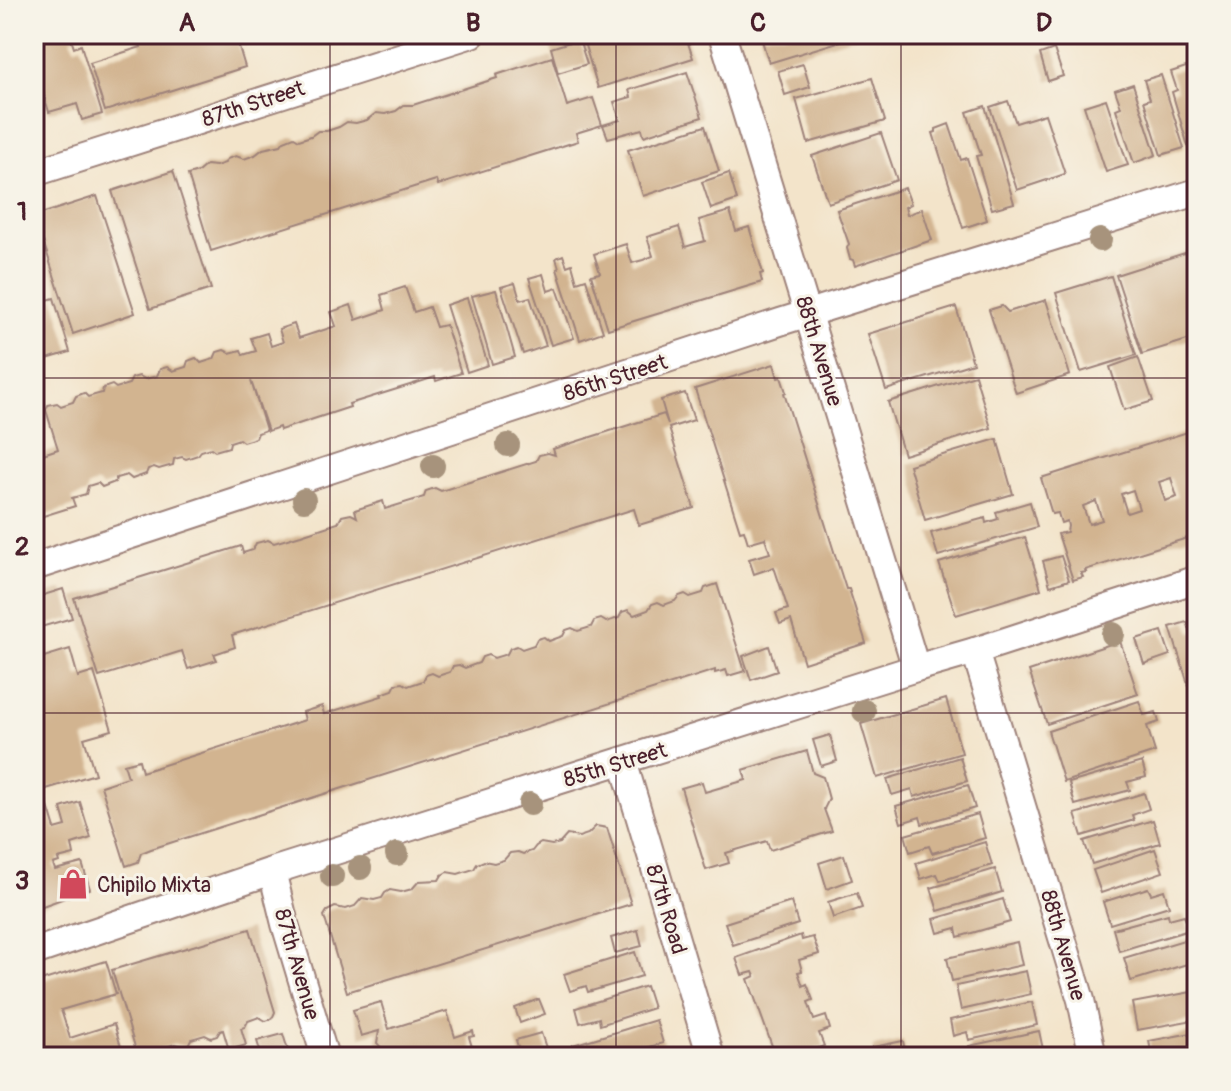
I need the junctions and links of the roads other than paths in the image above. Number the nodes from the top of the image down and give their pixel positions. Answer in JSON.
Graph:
{"nodes":[{"id":1,"x":472,"y":34,"type":"edge"},
{"id":2,"x":722,"y":34,"type":"edge"},
{"id":3,"x":34,"y":173,"type":"edge"},
{"id":4,"x":1197,"y":192,"type":"edge"},
{"id":5,"x":809,"y":313,"type":"junction"},
{"id":6,"x":34,"y":567,"type":"edge"},
{"id":7,"x":1197,"y":579,"type":"edge"},
{"id":8,"x":975,"y":651,"type":"junction"},
{"id":9,"x":916,"y":668,"type":"junction"},
{"id":10,"x":623,"y":761,"type":"junction"},
{"id":11,"x":272,"y":871,"type":"junction"},
{"id":12,"x":34,"y":952,"type":"edge"},
{"id":13,"x":325,"y":1057,"type":"edge"},
{"id":14,"x":711,"y":1057,"type":"edge"},
{"id":15,"x":1093,"y":1057,"type":"edge"}],
"edges":[{"from":1,"to":3,"type":"street","name":"87th Street"},
{"from":2,"to":5,"type":"street","name":"88th Avenue"},
{"from":4,"to":5,"type":"street","name":"86th Street"},
{"from":5,"to":6,"type":"street","name":"86th Street"},
{"from":5,"to":9,"type":"street","name":"88th Avenue"},
{"from":7,"to":8,"type":"street","name":"85th Street"},
{"from":8,"to":9,"type":"street","name":"85th Street"},
{"from":8,"to":15,"type":"street","name":"88th Avenue"},
{"from":9,"to":10,"type":"street","name":"85th Street"},
{"from":10,"to":11,"type":"street","name":"85th Street"},
{"from":10,"to":14,"type":"street","name":"87th Road"},
{"from":11,"to":12,"type":"street","name":"85th Street"},
{"from":11,"to":13,"type":"street","name":"87th Avenue"}]}
